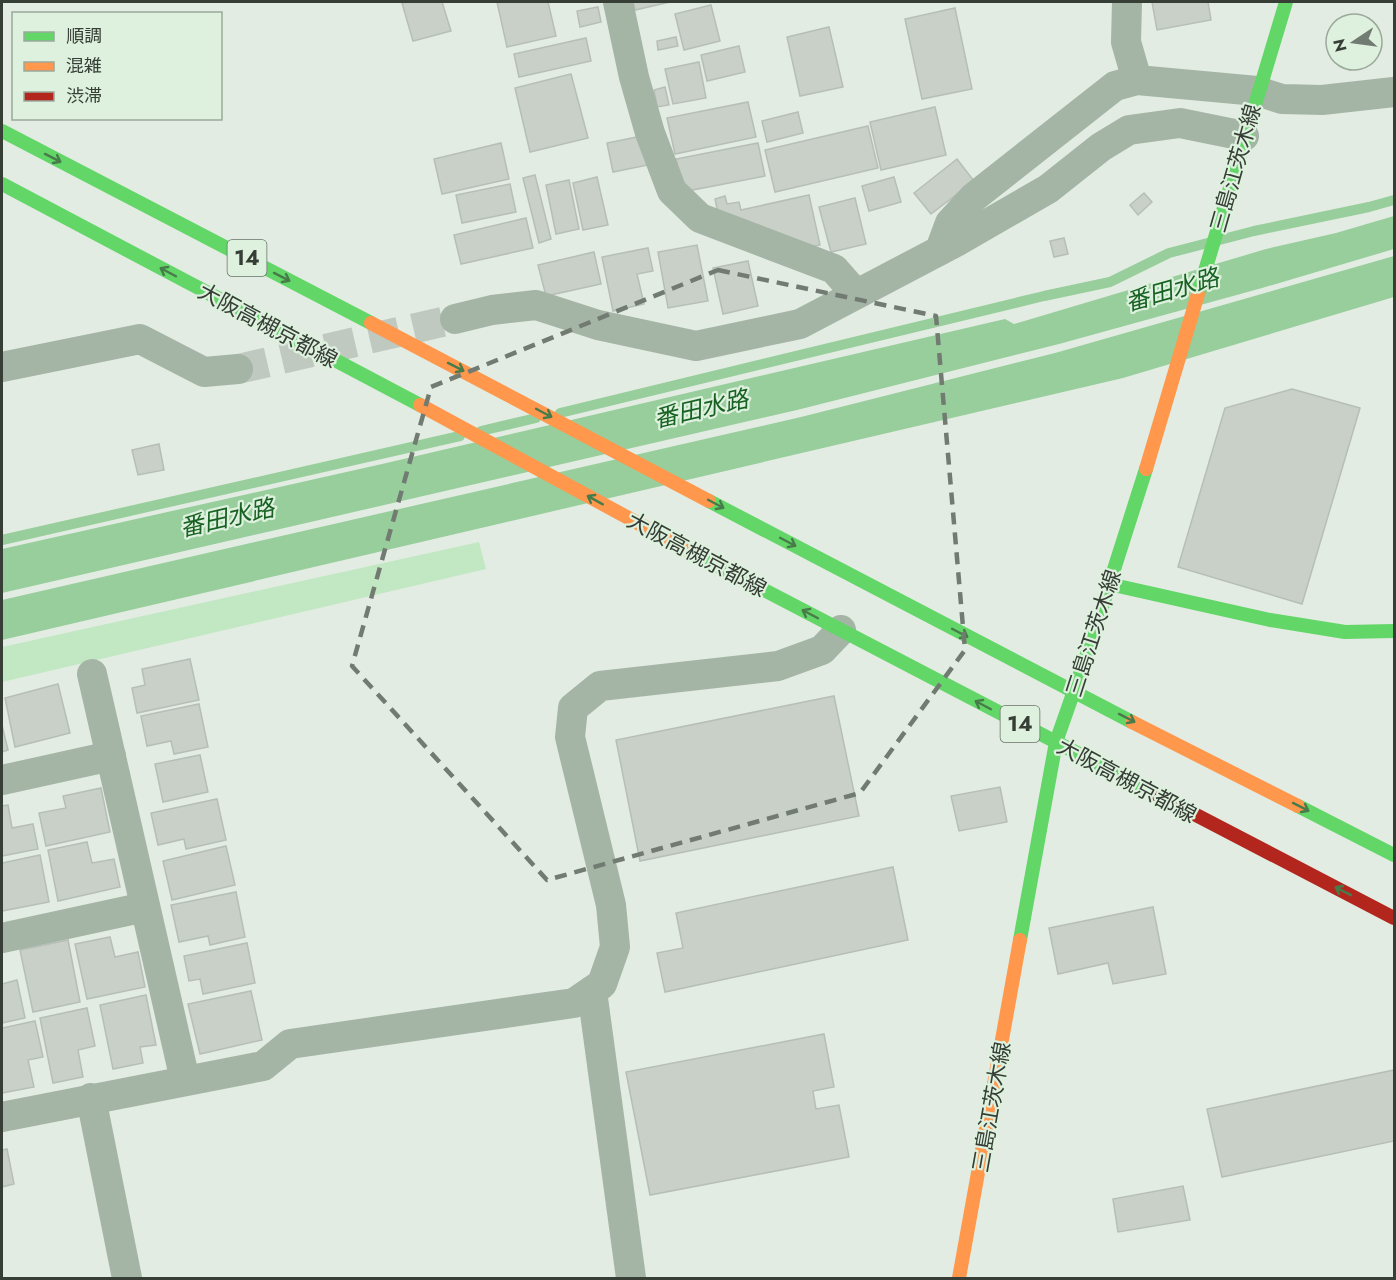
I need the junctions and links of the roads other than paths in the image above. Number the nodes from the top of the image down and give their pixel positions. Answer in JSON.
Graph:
{"nodes":[{"id":1,"x":618,"y":2,"type":"edge"},
{"id":2,"x":1127,"y":2,"type":"edge"},
{"id":3,"x":1286,"y":2,"type":"edge"},
{"id":4,"x":1137,"y":80,"type":"junction"},
{"id":5,"x":1257,"y":91,"type":"junction"},
{"id":6,"x":1395,"y":92,"type":"edge"},
{"id":7,"x":2,"y":131,"type":"edge"},
{"id":8,"x":1244,"y":136,"type":"junction"},
{"id":9,"x":2,"y":184,"type":"edge"},
{"id":10,"x":940,"y":250,"type":"junction"},
{"id":11,"x":856,"y":294,"type":"junction"},
{"id":12,"x":455,"y":319,"type":"tunnel mouth"},
{"id":13,"x":2,"y":367,"type":"edge"},
{"id":14,"x":238,"y":369,"type":"tunnel mouth"},
{"id":15,"x":1109,"y":584,"type":"junction"},
{"id":16,"x":841,"y":630,"type":"junction"},
{"id":17,"x":1395,"y":631,"type":"edge"},
{"id":18,"x":92,"y":674,"type":"dead end"},
{"id":19,"x":1075,"y":691,"type":"junction"},
{"id":20,"x":1056,"y":742,"type":"junction"},
{"id":21,"x":111,"y":756,"type":"junction"},
{"id":22,"x":2,"y":780,"type":"edge"},
{"id":23,"x":1395,"y":855,"type":"edge"},
{"id":24,"x":145,"y":907,"type":"junction"},
{"id":25,"x":1395,"y":918,"type":"edge"},
{"id":26,"x":2,"y":939,"type":"edge"},
{"id":27,"x":592,"y":991,"type":"junction"},
{"id":28,"x":186,"y":1080,"type":"junction"},
{"id":29,"x":92,"y":1098,"type":"junction"},
{"id":30,"x":2,"y":1117,"type":"edge"},
{"id":31,"x":127,"y":1278,"type":"edge"},
{"id":32,"x":631,"y":1278,"type":"edge"},
{"id":33,"x":959,"y":1278,"type":"edge"}],
"edges":[{"from":1,"to":11,"type":"street"},
{"from":2,"to":4,"type":"street"},
{"from":3,"to":5,"type":"main road","name":"三島江茨木線"},
{"from":4,"to":5,"type":"street"},
{"from":4,"to":10,"type":"street"},
{"from":5,"to":6,"type":"street"},
{"from":5,"to":8,"type":"main road","name":"三島江茨木線"},
{"from":7,"to":19,"type":"main road","number":"14","one_way":true},
{"from":8,"to":10,"type":"street"},
{"from":8,"to":15,"type":"main road","name":"三島江茨木線"},
{"from":16,"to":9,"type":"main road","name":"大阪高槻京都線","number":"14","one_way":true},
{"from":10,"to":11,"type":"street"},
{"from":11,"to":12,"type":"street"},
{"from":13,"to":14,"type":"street"},
{"from":15,"to":17,"type":"main road"},
{"from":15,"to":19,"type":"main road","name":"三島江茨木線"},
{"from":20,"to":16,"type":"main road","name":"大阪高槻京都線","number":"14","one_way":true},
{"from":16,"to":27,"type":"street"},
{"from":18,"to":21,"type":"street"},
{"from":19,"to":20,"type":"main road","name":"三島江茨木線"},
{"from":19,"to":23,"type":"main road","number":"14","one_way":true},
{"from":25,"to":20,"type":"main road","name":"大阪高槻京都線","number":"14","one_way":true},
{"from":20,"to":33,"type":"main road","name":"三島江茨木線"},
{"from":21,"to":22,"type":"street"},
{"from":21,"to":24,"type":"street"},
{"from":24,"to":26,"type":"street"},
{"from":24,"to":28,"type":"street"},
{"from":27,"to":28,"type":"street"},
{"from":27,"to":32,"type":"street"},
{"from":28,"to":29,"type":"street"},
{"from":29,"to":30,"type":"street"},
{"from":29,"to":31,"type":"street"}]}
